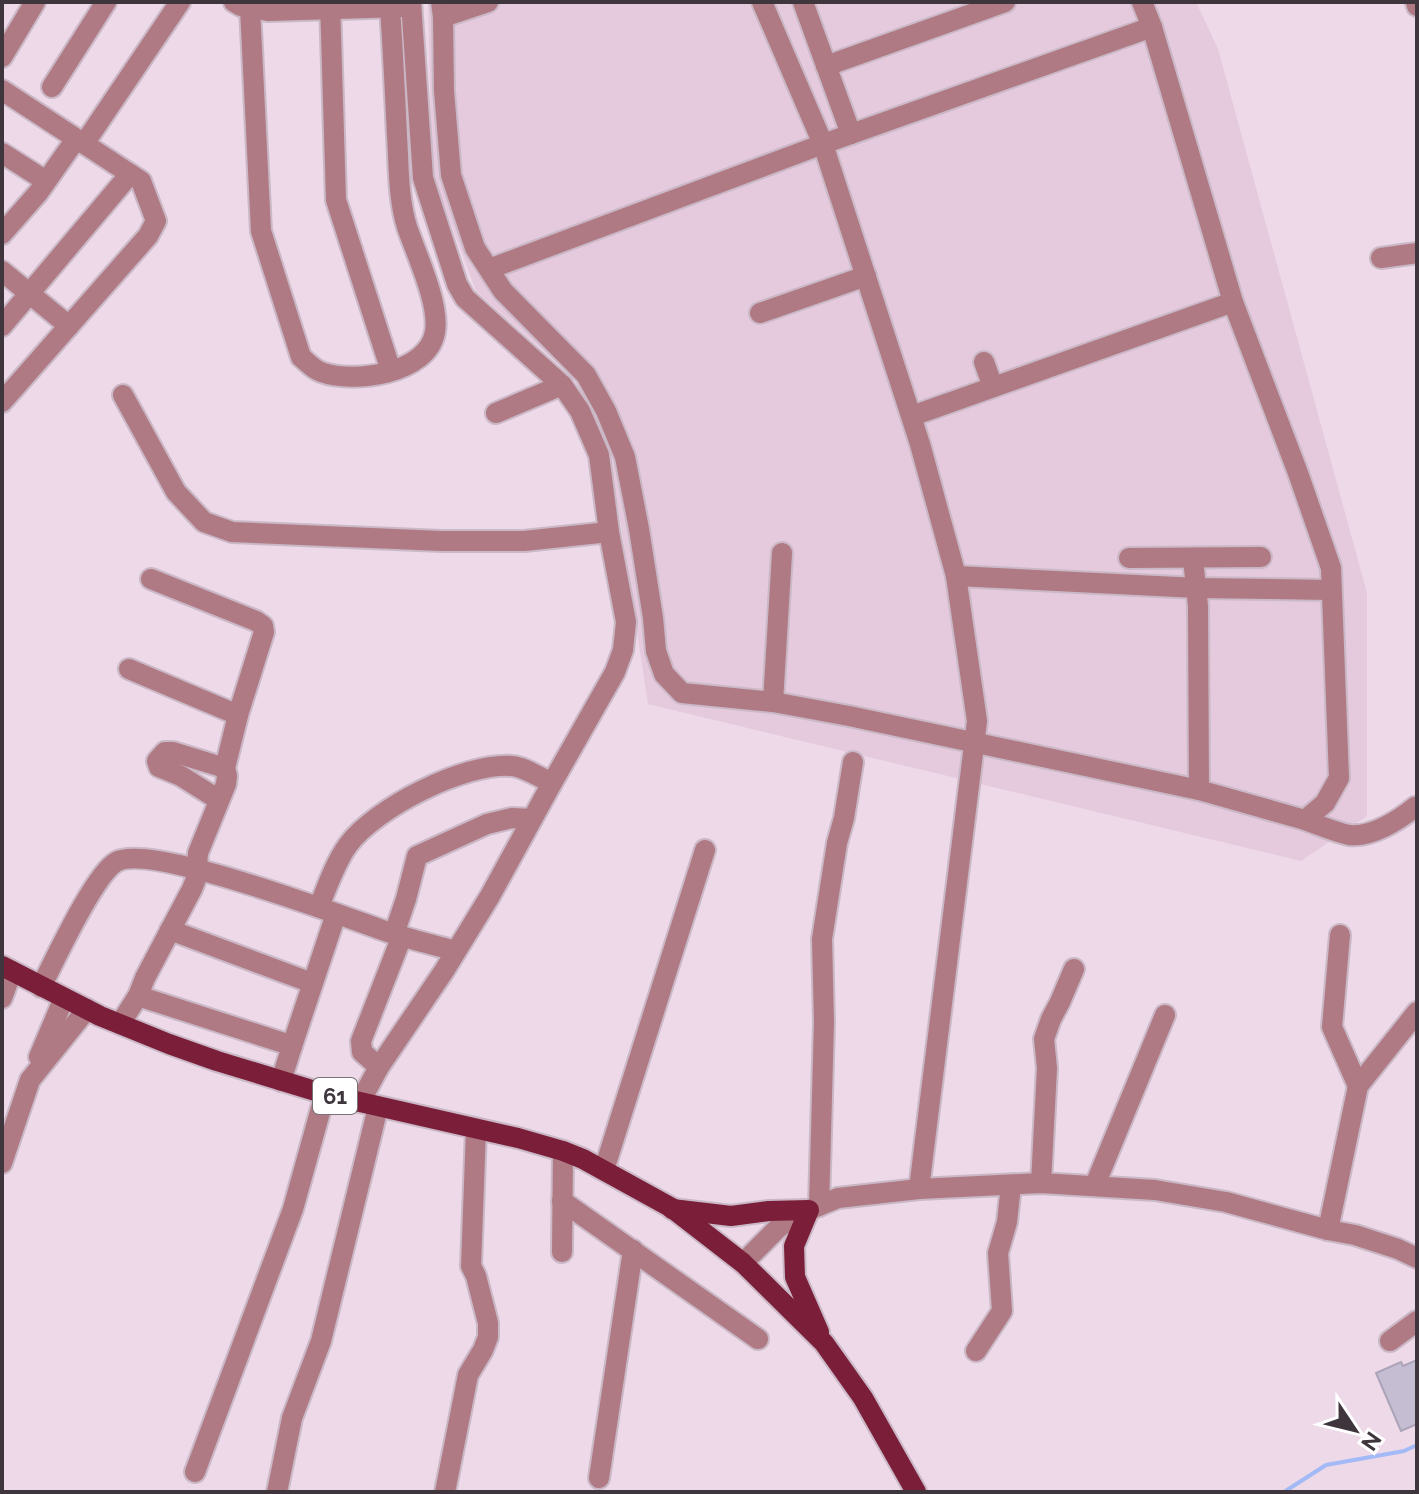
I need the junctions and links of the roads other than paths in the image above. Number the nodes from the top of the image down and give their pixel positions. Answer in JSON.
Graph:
{"nodes":[{"id":1,"x":35,"y":2,"type":"edge"},
{"id":2,"x":106,"y":2,"type":"edge"},
{"id":3,"x":180,"y":2,"type":"edge"},
{"id":4,"x":488,"y":2,"type":"edge"},
{"id":5,"x":762,"y":2,"type":"edge"},
{"id":6,"x":803,"y":2,"type":"edge"},
{"id":7,"x":1005,"y":2,"type":"edge"},
{"id":8,"x":1142,"y":2,"type":"edge"},
{"id":9,"x":242,"y":5,"type":"edge"},
{"id":10,"x":404,"y":5,"type":"edge"},
{"id":11,"x":330,"y":6,"type":"edge"},
{"id":12,"x":442,"y":10,"type":"edge"},
{"id":13,"x":1152,"y":27,"type":"junction"},
{"id":14,"x":2,"y":57,"type":"edge"},
{"id":15,"x":826,"y":66,"type":"junction"},
{"id":16,"x":52,"y":87,"type":"dead end"},
{"id":17,"x":2,"y":90,"type":"edge"},
{"id":18,"x":851,"y":134,"type":"junction"},
{"id":19,"x":80,"y":142,"type":"junction"},
{"id":20,"x":823,"y":144,"type":"junction"},
{"id":21,"x":2,"y":153,"type":"edge"},
{"id":22,"x":130,"y":174,"type":"junction"},
{"id":23,"x":46,"y":181,"type":"junction"},
{"id":24,"x":3,"y":230,"type":"edge"},
{"id":25,"x":1417,"y":253,"type":"edge"},
{"id":26,"x":1381,"y":258,"type":"dead end"},
{"id":27,"x":489,"y":269,"type":"junction"},
{"id":28,"x":2,"y":271,"type":"edge"},
{"id":29,"x":866,"y":276,"type":"junction"},
{"id":30,"x":30,"y":293,"type":"junction"},
{"id":31,"x":1233,"y":302,"type":"junction"},
{"id":32,"x":760,"y":313,"type":"dead end"},
{"id":33,"x":2,"y":326,"type":"edge"},
{"id":34,"x":69,"y":326,"type":"junction"},
{"id":35,"x":560,"y":348,"type":"junction"},
{"id":36,"x":984,"y":362,"type":"dead end"},
{"id":37,"x":541,"y":364,"type":"junction"},
{"id":38,"x":391,"y":371,"type":"junction"},
{"id":39,"x":562,"y":385,"type":"junction"},
{"id":40,"x":993,"y":387,"type":"junction"},
{"id":41,"x":123,"y":395,"type":"dead end"},
{"id":42,"x":2,"y":402,"type":"edge"},
{"id":43,"x":496,"y":413,"type":"dead end"},
{"id":44,"x":912,"y":416,"type":"junction"},
{"id":45,"x":609,"y":532,"type":"junction"},
{"id":46,"x":782,"y":553,"type":"dead end"},
{"id":47,"x":1261,"y":557,"type":"dead end"},
{"id":48,"x":1129,"y":558,"type":"dead end"},
{"id":49,"x":1193,"y":559,"type":"junction"},
{"id":50,"x":956,"y":576,"type":"junction"},
{"id":51,"x":151,"y":579,"type":"dead end"},
{"id":52,"x":1197,"y":588,"type":"junction"},
{"id":53,"x":1331,"y":590,"type":"junction"},
{"id":54,"x":129,"y":669,"type":"dead end"},
{"id":55,"x":773,"y":702,"type":"junction"},
{"id":56,"x":238,"y":715,"type":"junction"},
{"id":57,"x":975,"y":744,"type":"junction"},
{"id":58,"x":853,"y":762,"type":"dead end"},
{"id":59,"x":225,"y":768,"type":"junction"},
{"id":60,"x":552,"y":783,"type":"junction"},
{"id":61,"x":1199,"y":790,"type":"junction"},
{"id":62,"x":219,"y":800,"type":"junction"},
{"id":63,"x":1417,"y":808,"type":"edge"},
{"id":64,"x":532,"y":819,"type":"junction"},
{"id":65,"x":1305,"y":820,"type":"junction"},
{"id":66,"x":705,"y":850,"type":"dead end"},
{"id":67,"x":195,"y":869,"type":"junction"},
{"id":68,"x":327,"y":910,"type":"junction"},
{"id":69,"x":170,"y":930,"type":"junction"},
{"id":70,"x":398,"y":935,"type":"junction"},
{"id":71,"x":1340,"y":935,"type":"dead end"},
{"id":72,"x":456,"y":951,"type":"junction"},
{"id":73,"x":7,"y":969,"type":"edge"},
{"id":74,"x":1074,"y":969,"type":"dead end"},
{"id":75,"x":312,"y":983,"type":"junction"},
{"id":76,"x":41,"y":987,"type":"junction"},
{"id":77,"x":138,"y":996,"type":"junction"},
{"id":78,"x":2,"y":998,"type":"edge"},
{"id":79,"x":64,"y":998,"type":"junction"},
{"id":80,"x":87,"y":1009,"type":"junction"},
{"id":81,"x":1417,"y":1012,"type":"edge"},
{"id":82,"x":1165,"y":1015,"type":"dead end"},
{"id":83,"x":120,"y":1024,"type":"junction"},
{"id":84,"x":292,"y":1046,"type":"junction"},
{"id":85,"x":379,"y":1067,"type":"junction"},
{"id":86,"x":30,"y":1080,"type":"junction"},
{"id":87,"x":281,"y":1081,"type":"junction"},
{"id":88,"x":1358,"y":1086,"type":"junction"},
{"id":89,"x":325,"y":1094,"type":"junction"},
{"id":90,"x":369,"y":1104,"type":"junction"},
{"id":91,"x":476,"y":1129,"type":"junction"},
{"id":92,"x":563,"y":1151,"type":"junction"},
{"id":93,"x":2,"y":1163,"type":"edge"},
{"id":94,"x":604,"y":1170,"type":"junction"},
{"id":95,"x":1041,"y":1183,"type":"junction"},
{"id":96,"x":1011,"y":1185,"type":"junction"},
{"id":97,"x":1095,"y":1185,"type":"junction"},
{"id":98,"x":919,"y":1189,"type":"junction"},
{"id":99,"x":562,"y":1201,"type":"junction"},
{"id":100,"x":672,"y":1208,"type":"junction"},
{"id":101,"x":814,"y":1208,"type":"junction"},
{"id":102,"x":1328,"y":1230,"type":"junction"},
{"id":103,"x":633,"y":1250,"type":"junction"},
{"id":104,"x":562,"y":1252,"type":"dead end"},
{"id":105,"x":1417,"y":1258,"type":"edge"},
{"id":106,"x":743,"y":1263,"type":"junction"},
{"id":107,"x":1417,"y":1321,"type":"edge"},
{"id":108,"x":758,"y":1339,"type":"dead end"},
{"id":109,"x":1390,"y":1341,"type":"dead end"},
{"id":110,"x":824,"y":1343,"type":"junction"},
{"id":111,"x":976,"y":1351,"type":"dead end"},
{"id":112,"x":195,"y":1472,"type":"dead end"},
{"id":113,"x":599,"y":1478,"type":"dead end"},
{"id":114,"x":277,"y":1492,"type":"edge"},
{"id":115,"x":445,"y":1492,"type":"edge"},
{"id":116,"x":916,"y":1492,"type":"edge"}],
"edges":[{"from":1,"to":14,"type":"street"},
{"from":2,"to":16,"type":"street"},
{"from":3,"to":19,"type":"street"},
{"from":4,"to":12,"type":"street"},
{"from":5,"to":20,"type":"street"},
{"from":6,"to":15,"type":"street"},
{"from":7,"to":15,"type":"street"},
{"from":8,"to":13,"type":"street"},
{"from":9,"to":11,"type":"street"},
{"from":9,"to":38,"type":"street"},
{"from":10,"to":11,"type":"street"},
{"from":10,"to":37,"type":"street"},
{"from":10,"to":38,"type":"street"},
{"from":11,"to":38,"type":"street"},
{"from":12,"to":27,"type":"street"},
{"from":13,"to":18,"type":"street"},
{"from":13,"to":31,"type":"street"},
{"from":15,"to":18,"type":"street"},
{"from":17,"to":19,"type":"street"},
{"from":18,"to":20,"type":"street"},
{"from":19,"to":22,"type":"street"},
{"from":19,"to":23,"type":"street"},
{"from":20,"to":27,"type":"street"},
{"from":20,"to":29,"type":"street"},
{"from":21,"to":23,"type":"street"},
{"from":22,"to":30,"type":"street"},
{"from":22,"to":34,"type":"street"},
{"from":23,"to":24,"type":"street"},
{"from":25,"to":26,"type":"street"},
{"from":27,"to":35,"type":"street"},
{"from":28,"to":30,"type":"street"},
{"from":29,"to":32,"type":"street"},
{"from":29,"to":44,"type":"street"},
{"from":30,"to":33,"type":"street"},
{"from":30,"to":34,"type":"street"},
{"from":31,"to":40,"type":"street"},
{"from":31,"to":53,"type":"street"},
{"from":34,"to":42,"type":"street"},
{"from":35,"to":37,"type":"street"},
{"from":35,"to":55,"type":"street"},
{"from":36,"to":40,"type":"street"},
{"from":37,"to":39,"type":"street"},
{"from":39,"to":43,"type":"street"},
{"from":39,"to":45,"type":"street"},
{"from":40,"to":44,"type":"street"},
{"from":41,"to":45,"type":"street"},
{"from":44,"to":50,"type":"street"},
{"from":45,"to":60,"type":"street"},
{"from":46,"to":55,"type":"street"},
{"from":47,"to":49,"type":"street"},
{"from":48,"to":49,"type":"street"},
{"from":49,"to":52,"type":"street"},
{"from":50,"to":52,"type":"street"},
{"from":50,"to":57,"type":"street"},
{"from":51,"to":56,"type":"street"},
{"from":52,"to":53,"type":"street"},
{"from":52,"to":61,"type":"street"},
{"from":53,"to":65,"type":"street"},
{"from":54,"to":56,"type":"street"},
{"from":55,"to":57,"type":"street"},
{"from":56,"to":59,"type":"street"},
{"from":57,"to":61,"type":"street"},
{"from":57,"to":98,"type":"street"},
{"from":58,"to":101,"type":"street"},
{"from":59,"to":62,"type":"street"},
{"from":59,"to":62,"type":"street"},
{"from":60,"to":64,"type":"street"},
{"from":60,"to":68,"type":"street"},
{"from":61,"to":65,"type":"street"},
{"from":62,"to":67,"type":"street"},
{"from":63,"to":65,"type":"street"},
{"from":64,"to":70,"type":"street"},
{"from":64,"to":72,"type":"street"},
{"from":66,"to":94,"type":"street"},
{"from":67,"to":68,"type":"street"},
{"from":67,"to":69,"type":"street"},
{"from":67,"to":76,"type":"street"},
{"from":68,"to":70,"type":"street"},
{"from":68,"to":75,"type":"street"},
{"from":69,"to":75,"type":"street"},
{"from":69,"to":77,"type":"street"},
{"from":70,"to":72,"type":"street"},
{"from":70,"to":85,"type":"street"},
{"from":71,"to":88,"type":"street"},
{"from":72,"to":85,"type":"street"},
{"from":73,"to":76,"type":"main road","number":"61"},
{"from":73,"to":78,"type":"street"},
{"from":74,"to":95,"type":"street"},
{"from":75,"to":84,"type":"street"},
{"from":76,"to":79,"type":"main road","number":"61"},
{"from":77,"to":83,"type":"street"},
{"from":77,"to":84,"type":"street"},
{"from":79,"to":80,"type":"main road","number":"61"},
{"from":79,"to":86,"type":"street"},
{"from":80,"to":83,"type":"main road","number":"61"},
{"from":80,"to":86,"type":"street"},
{"from":81,"to":88,"type":"street"},
{"from":82,"to":97,"type":"street"},
{"from":83,"to":87,"type":"main road","number":"61"},
{"from":84,"to":87,"type":"street"},
{"from":85,"to":90,"type":"street"},
{"from":86,"to":93,"type":"street"},
{"from":87,"to":89,"type":"main road","number":"61"},
{"from":88,"to":102,"type":"street"},
{"from":89,"to":90,"type":"main road","number":"61"},
{"from":89,"to":112,"type":"street"},
{"from":90,"to":91,"type":"main road","number":"61"},
{"from":90,"to":114,"type":"street"},
{"from":91,"to":92,"type":"main road","number":"61"},
{"from":91,"to":115,"type":"street"},
{"from":92,"to":94,"type":"main road","number":"61"},
{"from":92,"to":99,"type":"street"},
{"from":94,"to":100,"type":"main road","number":"61"},
{"from":95,"to":96,"type":"street"},
{"from":95,"to":97,"type":"street"},
{"from":96,"to":98,"type":"street"},
{"from":96,"to":111,"type":"street"},
{"from":97,"to":102,"type":"street"},
{"from":98,"to":101,"type":"street"},
{"from":99,"to":103,"type":"street"},
{"from":99,"to":104,"type":"street"},
{"from":100,"to":101,"type":"main road"},
{"from":100,"to":106,"type":"main road","number":"61"},
{"from":101,"to":106,"type":"street"},
{"from":101,"to":110,"type":"main road"},
{"from":102,"to":105,"type":"street"},
{"from":103,"to":108,"type":"street"},
{"from":103,"to":113,"type":"street"},
{"from":106,"to":110,"type":"main road","number":"61"},
{"from":107,"to":109,"type":"street"},
{"from":110,"to":116,"type":"main road","number":"61"}]}
